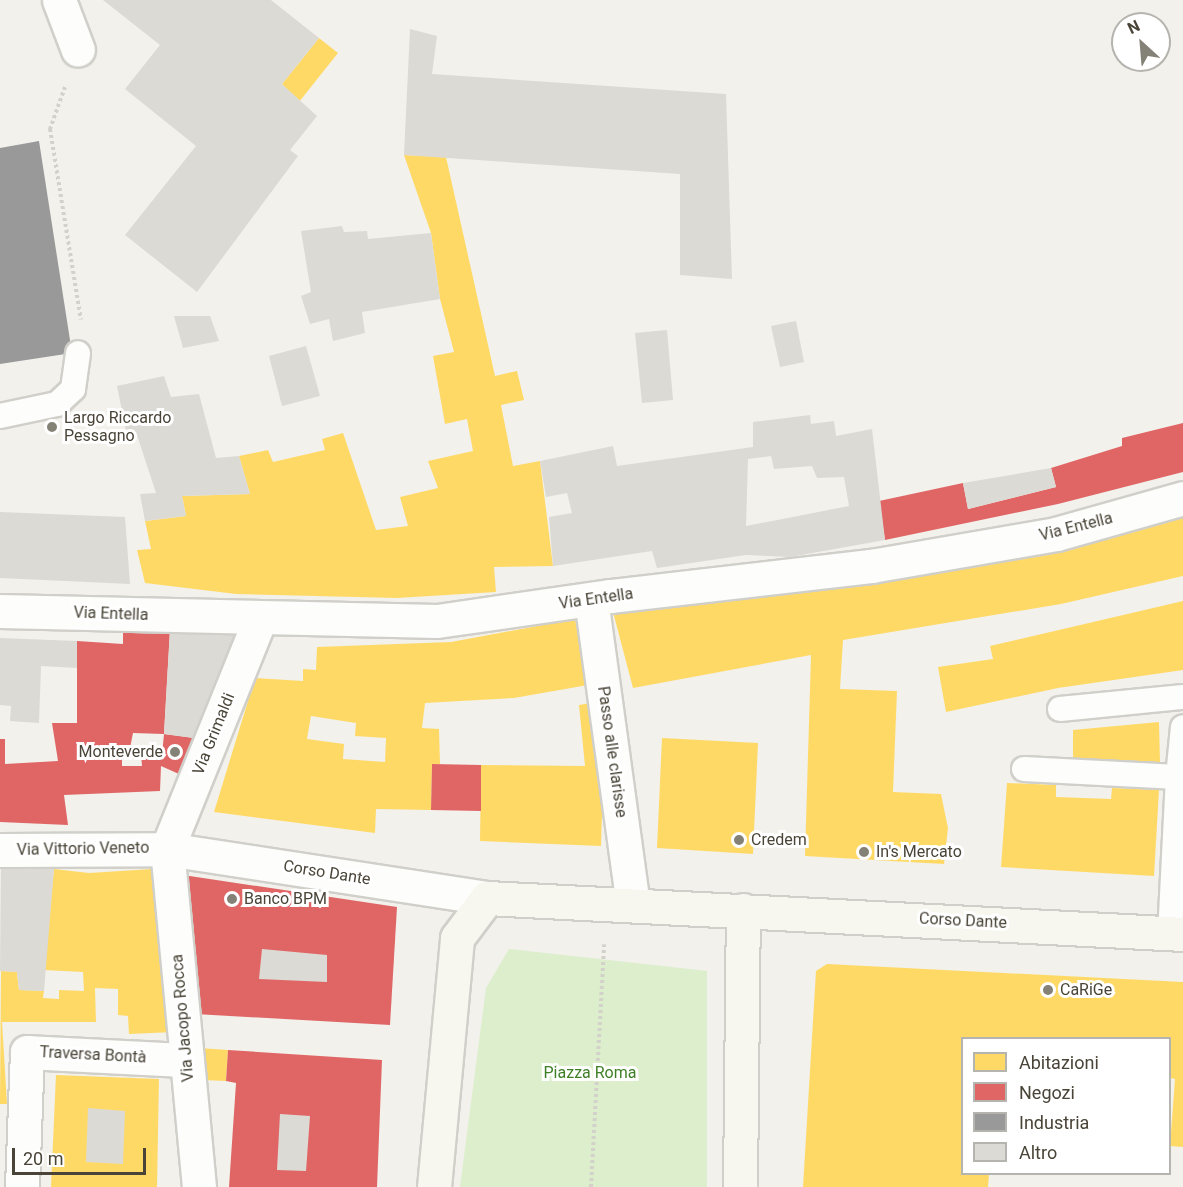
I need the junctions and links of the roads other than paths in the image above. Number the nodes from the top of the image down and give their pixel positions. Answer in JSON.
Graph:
{"nodes":[{"id":1,"x":59,"y":0,"type":"edge"},
{"id":2,"x":78,"y":50,"type":"road end"},
{"id":3,"x":78,"y":353,"type":"road end"},
{"id":4,"x":0,"y":416,"type":"edge"},
{"id":5,"x":1183,"y":498,"type":"edge"},
{"id":6,"x":591,"y":599,"type":"junction"},
{"id":7,"x":0,"y":611,"type":"edge"},
{"id":8,"x":260,"y":619,"type":"junction"},
{"id":9,"x":1183,"y":697,"type":"edge"},
{"id":10,"x":1060,"y":709,"type":"dead end"},
{"id":11,"x":1183,"y":727,"type":"edge"},
{"id":12,"x":1024,"y":769,"type":"dead end"},
{"id":13,"x":1178,"y":777,"type":"junction"},
{"id":14,"x":167,"y":849,"type":"junction"},
{"id":15,"x":0,"y":850,"type":"edge"},
{"id":16,"x":487,"y":898,"type":"junction"},
{"id":17,"x":633,"y":904,"type":"junction"},
{"id":18,"x":743,"y":909,"type":"junction"},
{"id":19,"x":1176,"y":934,"type":"edge"},
{"id":20,"x":187,"y":1059,"type":"junction"},
{"id":21,"x":22,"y":1187,"type":"edge"},
{"id":22,"x":199,"y":1187,"type":"edge"},
{"id":23,"x":434,"y":1187,"type":"edge"},
{"id":24,"x":740,"y":1187,"type":"edge"}],
"edges":[{"from":1,"to":2,"type":"street"},
{"from":3,"to":4,"type":"lane"},
{"from":5,"to":6,"type":"street","name":"Via Entella"},
{"from":6,"to":8,"type":"street","name":"Via Entella"},
{"from":6,"to":17,"type":"street","name":"Passo alle clarisse"},
{"from":7,"to":8,"type":"street","name":"Via Entella"},
{"from":8,"to":14,"type":"street","name":"Via Grimaldi"},
{"from":9,"to":10,"type":"lane"},
{"from":11,"to":13,"type":"lane"},
{"from":12,"to":13,"type":"lane"},
{"from":13,"to":19,"type":"lane"},
{"from":14,"to":15,"type":"street","name":"Via Vittorio Veneto"},
{"from":14,"to":16,"type":"street","name":"Corso Dante"},
{"from":14,"to":20,"type":"street","name":"Via Jacopo Rocca"},
{"from":16,"to":17,"type":"street"},
{"from":16,"to":23,"type":"street"},
{"from":17,"to":18,"type":"street"},
{"from":18,"to":19,"type":"street","name":"Corso Dante"},
{"from":18,"to":24,"type":"street"},
{"from":20,"to":21,"type":"street","name":"Traversa Bontà"},
{"from":20,"to":22,"type":"street","name":"Via Jacopo Rocca"}]}
